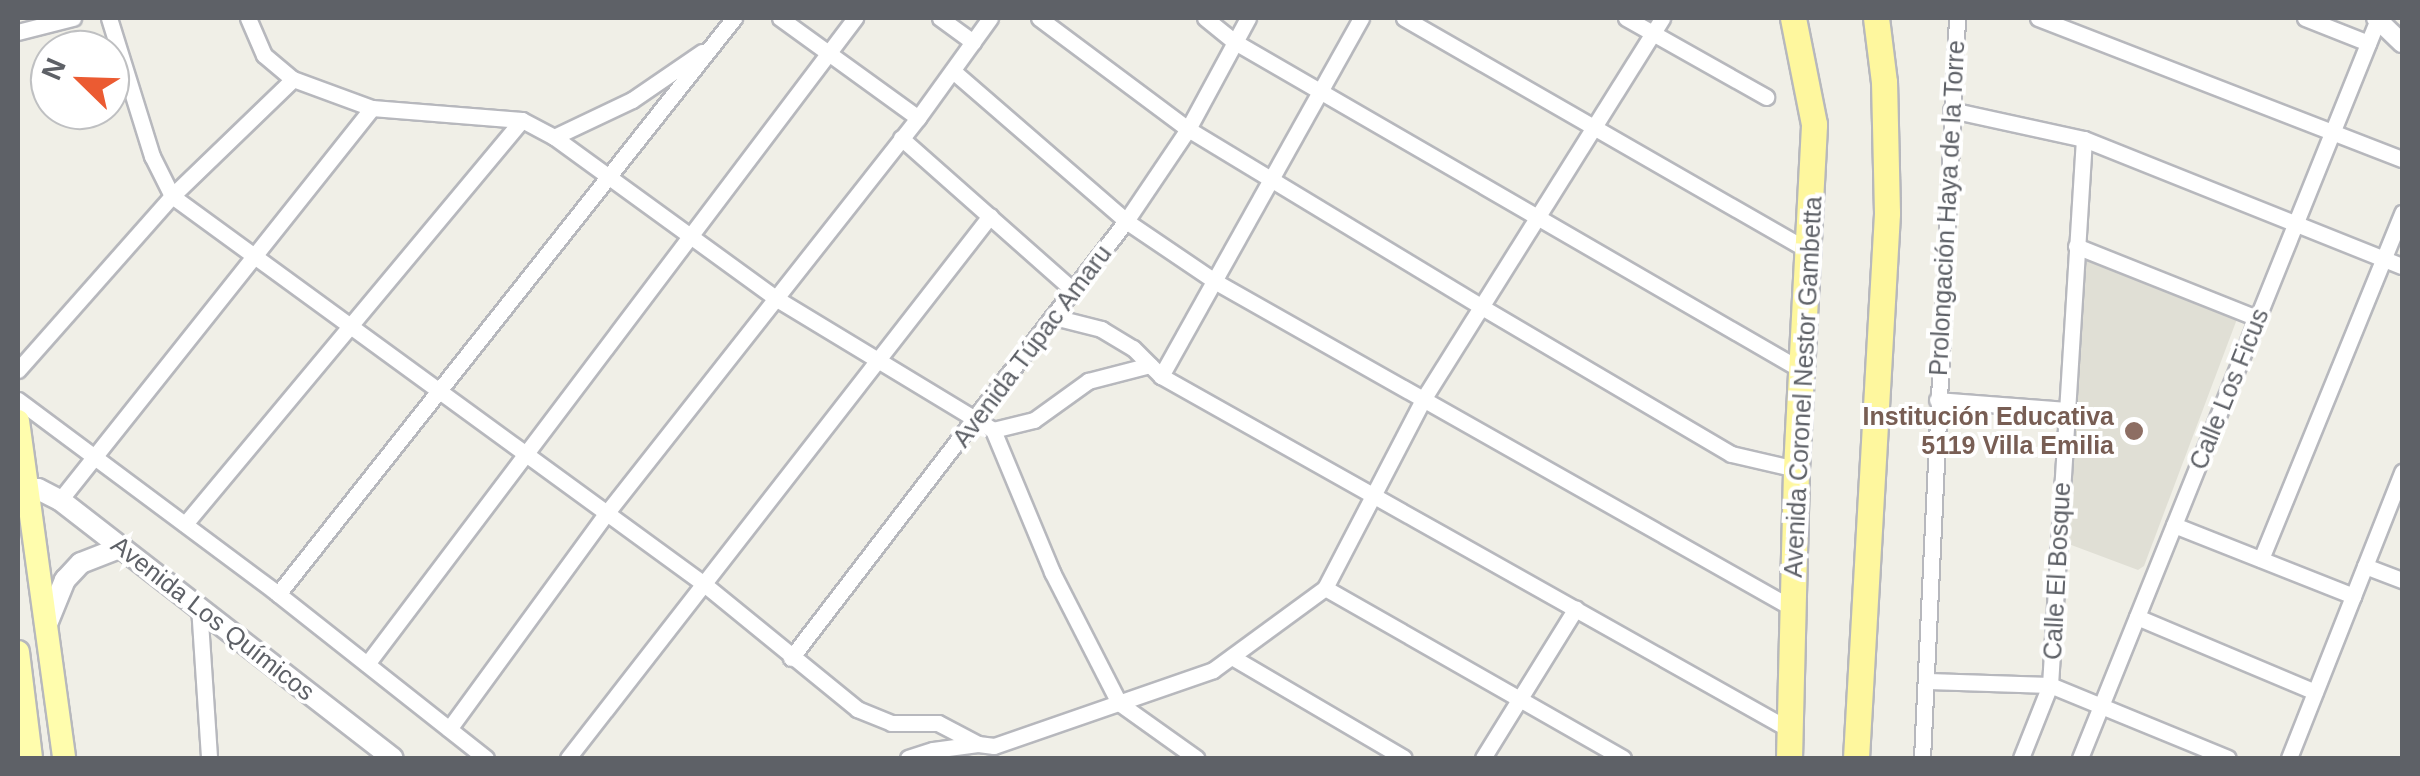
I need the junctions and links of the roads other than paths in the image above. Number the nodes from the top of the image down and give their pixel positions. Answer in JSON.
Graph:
{"nodes":[{"id":1,"x":72,"y":18,"type":"edge"},
{"id":2,"x":110,"y":18,"type":"edge"},
{"id":3,"x":248,"y":18,"type":"edge"},
{"id":4,"x":734,"y":18,"type":"edge"},
{"id":5,"x":780,"y":18,"type":"edge"},
{"id":6,"x":855,"y":18,"type":"edge"},
{"id":7,"x":940,"y":18,"type":"edge"},
{"id":8,"x":990,"y":18,"type":"edge"},
{"id":9,"x":1040,"y":18,"type":"edge"},
{"id":10,"x":1205,"y":18,"type":"edge"},
{"id":11,"x":1248,"y":18,"type":"edge"},
{"id":12,"x":1362,"y":18,"type":"edge"},
{"id":13,"x":1404,"y":18,"type":"edge"},
{"id":14,"x":1626,"y":18,"type":"edge"},
{"id":15,"x":1662,"y":18,"type":"edge"},
{"id":16,"x":1793,"y":18,"type":"edge"},
{"id":17,"x":1876,"y":18,"type":"edge"},
{"id":18,"x":1957,"y":18,"type":"edge"},
{"id":19,"x":2038,"y":18,"type":"edge"},
{"id":20,"x":2305,"y":18,"type":"edge"},
{"id":21,"x":2377,"y":18,"type":"edge"},
{"id":22,"x":18,"y":32,"type":"edge"},
{"id":23,"x":2402,"y":33,"type":"edge"},
{"id":24,"x":1653,"y":34,"type":"junction"},
{"id":25,"x":717,"y":42,"type":"junction"},
{"id":26,"x":972,"y":42,"type":"junction"},
{"id":27,"x":1235,"y":42,"type":"junction"},
{"id":28,"x":2368,"y":43,"type":"junction"},
{"id":29,"x":2402,"y":43,"type":"edge"},
{"id":30,"x":828,"y":54,"type":"junction"},
{"id":31,"x":953,"y":70,"type":"junction"},
{"id":32,"x":293,"y":79,"type":"junction"},
{"id":33,"x":1319,"y":90,"type":"junction"},
{"id":34,"x":1766,"y":97,"type":"dead end"},
{"id":35,"x":372,"y":108,"type":"junction"},
{"id":36,"x":1951,"y":110,"type":"junction"},
{"id":37,"x":918,"y":118,"type":"junction"},
{"id":38,"x":522,"y":120,"type":"junction"},
{"id":39,"x":1590,"y":128,"type":"junction"},
{"id":40,"x":1188,"y":129,"type":"junction"},
{"id":41,"x":2332,"y":132,"type":"junction"},
{"id":42,"x":554,"y":137,"type":"junction"},
{"id":43,"x":901,"y":138,"type":"junction"},
{"id":44,"x":2084,"y":139,"type":"junction"},
{"id":45,"x":2402,"y":159,"type":"edge"},
{"id":46,"x":608,"y":178,"type":"junction"},
{"id":47,"x":1270,"y":180,"type":"junction"},
{"id":48,"x":172,"y":196,"type":"junction"},
{"id":49,"x":2402,"y":214,"type":"edge"},
{"id":50,"x":990,"y":216,"type":"junction"},
{"id":51,"x":1534,"y":216,"type":"junction"},
{"id":52,"x":1126,"y":220,"type":"junction"},
{"id":53,"x":2295,"y":225,"type":"junction"},
{"id":54,"x":688,"y":238,"type":"junction"},
{"id":55,"x":2076,"y":246,"type":"junction"},
{"id":56,"x":1808,"y":252,"type":"junction"},
{"id":57,"x":254,"y":256,"type":"junction"},
{"id":58,"x":2384,"y":259,"type":"junction"},
{"id":59,"x":2402,"y":266,"type":"edge"},
{"id":60,"x":1216,"y":282,"type":"junction"},
{"id":61,"x":1073,"y":290,"type":"junction"},
{"id":62,"x":777,"y":299,"type":"junction"},
{"id":63,"x":1480,"y":306,"type":"junction"},
{"id":64,"x":1054,"y":317,"type":"junction"},
{"id":65,"x":2258,"y":318,"type":"junction"},
{"id":66,"x":347,"y":328,"type":"junction"},
{"id":67,"x":878,"y":360,"type":"junction"},
{"id":68,"x":18,"y":370,"type":"edge"},
{"id":69,"x":1156,"y":371,"type":"junction"},
{"id":70,"x":1803,"y":372,"type":"junction"},
{"id":71,"x":437,"y":393,"type":"junction"},
{"id":72,"x":1424,"y":398,"type":"junction"},
{"id":73,"x":18,"y":400,"type":"edge"},
{"id":74,"x":1937,"y":400,"type":"junction"},
{"id":75,"x":2066,"y":410,"type":"junction"},
{"id":76,"x":18,"y":421,"type":"edge"},
{"id":77,"x":974,"y":422,"type":"junction"},
{"id":78,"x":993,"y":430,"type":"junction"},
{"id":79,"x":524,"y":456,"type":"junction"},
{"id":80,"x":94,"y":457,"type":"junction"},
{"id":81,"x":1796,"y":469,"type":"junction"},
{"id":82,"x":2402,"y":472,"type":"edge"},
{"id":83,"x":29,"y":491,"type":"junction"},
{"id":84,"x":1372,"y":494,"type":"junction"},
{"id":85,"x":60,"y":500,"type":"junction"},
{"id":86,"x":605,"y":516,"type":"junction"},
{"id":87,"x":184,"y":524,"type":"junction"},
{"id":88,"x":2174,"y":524,"type":"junction"},
{"id":89,"x":122,"y":547,"type":"junction"},
{"id":90,"x":2261,"y":559,"type":"junction"},
{"id":91,"x":2365,"y":566,"type":"junction"},
{"id":92,"x":2402,"y":580,"type":"edge"},
{"id":93,"x":704,"y":584,"type":"junction"},
{"id":94,"x":1325,"y":588,"type":"junction"},
{"id":95,"x":278,"y":594,"type":"junction"},
{"id":96,"x":2353,"y":596,"type":"junction"},
{"id":97,"x":199,"y":606,"type":"junction"},
{"id":98,"x":1576,"y":608,"type":"junction"},
{"id":99,"x":1794,"y":608,"type":"junction"},
{"id":100,"x":2137,"y":618,"type":"junction"},
{"id":101,"x":46,"y":626,"type":"junction"},
{"id":102,"x":18,"y":652,"type":"edge"},
{"id":103,"x":792,"y":658,"type":"junction"},
{"id":104,"x":1232,"y":658,"type":"junction"},
{"id":105,"x":367,"y":664,"type":"junction"},
{"id":106,"x":1928,"y":681,"type":"junction"},
{"id":107,"x":2050,"y":685,"type":"junction"},
{"id":108,"x":56,"y":688,"type":"junction"},
{"id":109,"x":2315,"y":692,"type":"junction"},
{"id":110,"x":21,"y":697,"type":"edge"},
{"id":111,"x":1518,"y":701,"type":"junction"},
{"id":112,"x":1119,"y":704,"type":"junction"},
{"id":113,"x":2101,"y":706,"type":"junction"},
{"id":114,"x":450,"y":729,"type":"junction"},
{"id":115,"x":1792,"y":731,"type":"junction"},
{"id":116,"x":978,"y":744,"type":"junction"},
{"id":117,"x":1189,"y":757,"type":"edge"},
{"id":118,"x":31,"y":758,"type":"edge"},
{"id":119,"x":64,"y":758,"type":"edge"},
{"id":120,"x":209,"y":758,"type":"edge"},
{"id":121,"x":393,"y":758,"type":"edge"},
{"id":122,"x":486,"y":758,"type":"edge"},
{"id":123,"x":568,"y":758,"type":"edge"},
{"id":124,"x":908,"y":758,"type":"edge"},
{"id":125,"x":1404,"y":758,"type":"edge"},
{"id":126,"x":1483,"y":758,"type":"edge"},
{"id":127,"x":1622,"y":758,"type":"edge"},
{"id":128,"x":1789,"y":758,"type":"edge"},
{"id":129,"x":1856,"y":758,"type":"edge"},
{"id":130,"x":1922,"y":758,"type":"edge"},
{"id":131,"x":2021,"y":758,"type":"edge"},
{"id":132,"x":2080,"y":758,"type":"edge"},
{"id":133,"x":2228,"y":758,"type":"edge"},
{"id":134,"x":2289,"y":758,"type":"edge"}],
"edges":[{"from":1,"to":22,"type":"street"},
{"from":2,"to":48,"type":"street"},
{"from":3,"to":32,"type":"street"},
{"from":4,"to":25,"type":"street"},
{"from":5,"to":30,"type":"street"},
{"from":6,"to":30,"type":"street"},
{"from":7,"to":26,"type":"street"},
{"from":8,"to":26,"type":"street"},
{"from":9,"to":40,"type":"street"},
{"from":10,"to":27,"type":"street"},
{"from":11,"to":27,"type":"street","name":"Avenida Túpac Amaru"},
{"from":12,"to":33,"type":"street"},
{"from":13,"to":39,"type":"street"},
{"from":14,"to":24,"type":"street"},
{"from":15,"to":24,"type":"street"},
{"from":16,"to":56,"type":"highway","name":"Avenida Coronel Nestor Gambetta"},
{"from":17,"to":129,"type":"highway"},
{"from":18,"to":36,"type":"street","name":"Prolongación Haya de la Torre"},
{"from":19,"to":41,"type":"street"},
{"from":20,"to":28,"type":"street"},
{"from":21,"to":23,"type":"street"},
{"from":21,"to":28,"type":"street","name":"Calle Los Ficus"},
{"from":21,"to":29,"type":"street"},
{"from":24,"to":34,"type":"street"},
{"from":24,"to":39,"type":"street"},
{"from":25,"to":42,"type":"street"},
{"from":25,"to":46,"type":"street"},
{"from":26,"to":31,"type":"street"},
{"from":27,"to":33,"type":"street"},
{"from":27,"to":40,"type":"street","name":"Avenida Túpac Amaru"},
{"from":28,"to":41,"type":"street","name":"Calle Los Ficus"},
{"from":30,"to":37,"type":"street"},
{"from":30,"to":54,"type":"street"},
{"from":31,"to":37,"type":"street"},
{"from":31,"to":52,"type":"street"},
{"from":32,"to":35,"type":"street"},
{"from":32,"to":48,"type":"street"},
{"from":33,"to":47,"type":"street"},
{"from":33,"to":51,"type":"street"},
{"from":35,"to":38,"type":"street"},
{"from":35,"to":57,"type":"street"},
{"from":36,"to":44,"type":"street"},
{"from":36,"to":74,"type":"street","name":"Prolongación Haya de la Torre"},
{"from":37,"to":43,"type":"street"},
{"from":38,"to":42,"type":"street"},
{"from":38,"to":66,"type":"street"},
{"from":39,"to":51,"type":"street"},
{"from":39,"to":56,"type":"street"},
{"from":40,"to":47,"type":"street"},
{"from":40,"to":52,"type":"street","name":"Avenida Túpac Amaru"},
{"from":41,"to":45,"type":"street"},
{"from":41,"to":53,"type":"street","name":"Calle Los Ficus"},
{"from":42,"to":46,"type":"street"},
{"from":43,"to":50,"type":"street"},
{"from":43,"to":62,"type":"street"},
{"from":44,"to":53,"type":"street"},
{"from":44,"to":55,"type":"street","name":"Calle El Bosque"},
{"from":46,"to":54,"type":"street"},
{"from":46,"to":71,"type":"street"},
{"from":47,"to":60,"type":"street"},
{"from":47,"to":63,"type":"street"},
{"from":48,"to":57,"type":"street"},
{"from":48,"to":68,"type":"street"},
{"from":49,"to":58,"type":"street"},
{"from":50,"to":61,"type":"street"},
{"from":50,"to":67,"type":"street"},
{"from":51,"to":63,"type":"street"},
{"from":51,"to":70,"type":"street"},
{"from":52,"to":60,"type":"street"},
{"from":52,"to":61,"type":"street","name":"Avenida Túpac Amaru"},
{"from":53,"to":58,"type":"street"},
{"from":53,"to":65,"type":"street","name":"Calle Los Ficus"},
{"from":54,"to":62,"type":"street"},
{"from":54,"to":79,"type":"street"},
{"from":55,"to":65,"type":"street"},
{"from":55,"to":75,"type":"street","name":"Calle El Bosque"},
{"from":56,"to":70,"type":"highway","name":"Avenida Coronel Nestor Gambetta"},
{"from":57,"to":66,"type":"street"},
{"from":57,"to":80,"type":"street"},
{"from":58,"to":59,"type":"street"},
{"from":58,"to":90,"type":"street"},
{"from":60,"to":69,"type":"street"},
{"from":60,"to":72,"type":"street"},
{"from":61,"to":64,"type":"street","name":"Avenida Túpac Amaru"},
{"from":62,"to":67,"type":"street"},
{"from":62,"to":86,"type":"street"},
{"from":63,"to":72,"type":"street"},
{"from":63,"to":81,"type":"street"},
{"from":64,"to":69,"type":"street"},
{"from":64,"to":77,"type":"street","name":"Avenida Túpac Amaru"},
{"from":65,"to":88,"type":"street","name":"Calle Los Ficus"},
{"from":66,"to":71,"type":"street"},
{"from":66,"to":87,"type":"street"},
{"from":67,"to":77,"type":"street"},
{"from":67,"to":93,"type":"street"},
{"from":69,"to":78,"type":"street"},
{"from":69,"to":84,"type":"street"},
{"from":70,"to":81,"type":"highway","name":"Avenida Coronel Nestor Gambetta"},
{"from":71,"to":79,"type":"street"},
{"from":71,"to":95,"type":"street"},
{"from":72,"to":84,"type":"street"},
{"from":72,"to":99,"type":"street"},
{"from":73,"to":80,"type":"street"},
{"from":74,"to":75,"type":"street"},
{"from":74,"to":106,"type":"street","name":"Prolongación Haya de la Torre"},
{"from":75,"to":107,"type":"street","name":"Calle El Bosque"},
{"from":76,"to":83,"type":"main road"},
{"from":77,"to":78,"type":"street"},
{"from":77,"to":103,"type":"street","name":"Avenida Túpac Amaru"},
{"from":78,"to":112,"type":"street"},
{"from":79,"to":86,"type":"street"},
{"from":79,"to":105,"type":"street"},
{"from":80,"to":85,"type":"street"},
{"from":80,"to":87,"type":"street"},
{"from":81,"to":99,"type":"highway","name":"Avenida Coronel Nestor Gambetta"},
{"from":82,"to":91,"type":"street"},
{"from":83,"to":85,"type":"main road","name":"Avenida Los Químicos"},
{"from":83,"to":101,"type":"main road"},
{"from":84,"to":94,"type":"street"},
{"from":84,"to":98,"type":"street"},
{"from":85,"to":89,"type":"main road","name":"Avenida Los Químicos"},
{"from":86,"to":93,"type":"street"},
{"from":86,"to":114,"type":"street"},
{"from":87,"to":95,"type":"street"},
{"from":88,"to":90,"type":"street"},
{"from":88,"to":100,"type":"street","name":"Calle Los Ficus"},
{"from":89,"to":97,"type":"main road","name":"Avenida Los Químicos"},
{"from":89,"to":101,"type":"main road"},
{"from":90,"to":96,"type":"street"},
{"from":91,"to":92,"type":"street"},
{"from":91,"to":96,"type":"street"},
{"from":93,"to":103,"type":"street"},
{"from":93,"to":123,"type":"street"},
{"from":94,"to":104,"type":"street"},
{"from":94,"to":111,"type":"street"},
{"from":95,"to":105,"type":"street"},
{"from":96,"to":109,"type":"street"},
{"from":97,"to":120,"type":"street"},
{"from":97,"to":121,"type":"main road","name":"Avenida Los Químicos"},
{"from":98,"to":111,"type":"street"},
{"from":98,"to":115,"type":"street"},
{"from":99,"to":115,"type":"highway","name":"Avenida Coronel Nestor Gambetta"},
{"from":100,"to":109,"type":"street"},
{"from":100,"to":113,"type":"street","name":"Calle Los Ficus"},
{"from":101,"to":108,"type":"main road"},
{"from":102,"to":110,"type":"main road"},
{"from":103,"to":116,"type":"street"},
{"from":104,"to":112,"type":"street"},
{"from":104,"to":125,"type":"street"},
{"from":105,"to":114,"type":"street"},
{"from":106,"to":107,"type":"street"},
{"from":106,"to":130,"type":"street","name":"Prolongación Haya de la Torre"},
{"from":107,"to":113,"type":"street"},
{"from":107,"to":131,"type":"street","name":"Calle El Bosque"},
{"from":108,"to":110,"type":"street"},
{"from":108,"to":119,"type":"main road"},
{"from":109,"to":134,"type":"street"},
{"from":110,"to":118,"type":"main road"},
{"from":111,"to":126,"type":"street"},
{"from":111,"to":127,"type":"street"},
{"from":112,"to":116,"type":"street"},
{"from":112,"to":117,"type":"street"},
{"from":113,"to":132,"type":"street","name":"Calle Los Ficus"},
{"from":113,"to":133,"type":"street"},
{"from":114,"to":122,"type":"street"},
{"from":115,"to":128,"type":"highway","name":"Avenida Coronel Nestor Gambetta"},
{"from":116,"to":124,"type":"street"}]}
